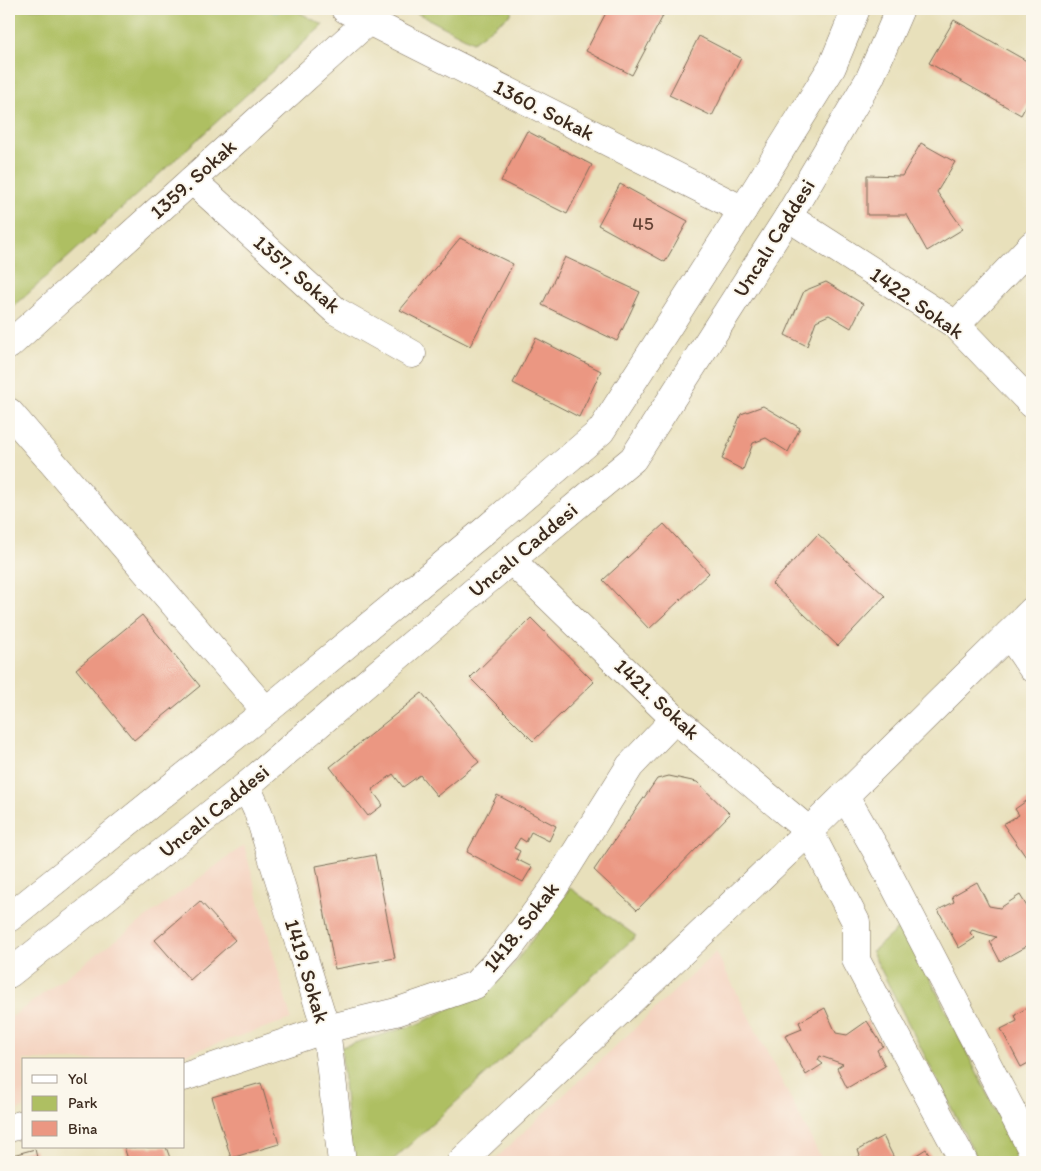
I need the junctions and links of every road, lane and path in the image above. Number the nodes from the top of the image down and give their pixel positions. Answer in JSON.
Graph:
{"nodes":[{"id":1,"x":856,"y":9,"type":"edge"},
{"id":2,"x":900,"y":9,"type":"edge"},
{"id":3,"x":361,"y":13,"type":"edge"},
{"id":4,"x":192,"y":180,"type":"junction"},
{"id":5,"x":743,"y":210,"type":"junction"},
{"id":6,"x":788,"y":217,"type":"junction"},
{"id":7,"x":1032,"y":245,"type":"edge"},
{"id":8,"x":956,"y":325,"type":"junction"},
{"id":9,"x":9,"y":345,"type":"edge"},
{"id":10,"x":412,"y":354,"type":"dead end"},
{"id":11,"x":1032,"y":404,"type":"edge"},
{"id":12,"x":9,"y":412,"type":"edge"},
{"id":13,"x":511,"y":560,"type":"junction"},
{"id":14,"x":1032,"y":611,"type":"edge"},
{"id":15,"x":1009,"y":634,"type":"junction"},
{"id":16,"x":1032,"y":668,"type":"edge"},
{"id":17,"x":266,"y":711,"type":"junction"},
{"id":18,"x":675,"y":719,"type":"junction"},
{"id":19,"x":246,"y":786,"type":"junction"},
{"id":20,"x":845,"y":796,"type":"junction"},
{"id":21,"x":809,"y":831,"type":"junction"},
{"id":22,"x":9,"y":918,"type":"edge"},
{"id":23,"x":9,"y":974,"type":"edge"},
{"id":24,"x":326,"y":1029,"type":"junction"},
{"id":25,"x":185,"y":1077,"type":"edge"},
{"id":26,"x":22,"y":1125,"type":"edge"},
{"id":27,"x":9,"y":1128,"type":"edge"},
{"id":28,"x":1032,"y":1150,"type":"edge"},
{"id":29,"x":342,"y":1162,"type":"edge"},
{"id":30,"x":461,"y":1162,"type":"edge"},
{"id":31,"x":964,"y":1162,"type":"edge"}],
"edges":[{"from":1,"to":5,"type":"street","name":"Uncalı Caddesi"},
{"from":2,"to":6,"type":"street","name":"Uncalı Caddesi"},
{"from":3,"to":4,"type":"street","name":"1359. Sokak"},
{"from":3,"to":5,"type":"street","name":"1360. Sokak"},
{"from":4,"to":9,"type":"street","name":"1359. Sokak"},
{"from":4,"to":10,"type":"street","name":"1357. Sokak"},
{"from":5,"to":17,"type":"street","name":"Uncalı Caddesi"},
{"from":6,"to":8,"type":"street","name":"1422. Sokak"},
{"from":6,"to":13,"type":"street","name":"Uncalı Caddesi"},
{"from":7,"to":8,"type":"street"},
{"from":8,"to":11,"type":"street","name":"1422. Sokak"},
{"from":12,"to":17,"type":"street"},
{"from":13,"to":18,"type":"street","name":"1421. Sokak"},
{"from":13,"to":19,"type":"street","name":"Uncalı Caddesi"},
{"from":14,"to":15,"type":"street"},
{"from":15,"to":16,"type":"street"},
{"from":15,"to":20,"type":"street"},
{"from":17,"to":22,"type":"street","name":"Uncalı Caddesi"},
{"from":18,"to":21,"type":"street","name":"1421. Sokak"},
{"from":18,"to":24,"type":"street","name":"1418. Sokak"},
{"from":19,"to":23,"type":"street","name":"Uncalı Caddesi"},
{"from":19,"to":24,"type":"street","name":"1419. Sokak"},
{"from":20,"to":21,"type":"street"},
{"from":20,"to":28,"type":"street"},
{"from":21,"to":30,"type":"street"},
{"from":21,"to":31,"type":"street"},
{"from":24,"to":25,"type":"street","name":"1418. Sokak"},
{"from":24,"to":29,"type":"street","name":"1419. Sokak"},
{"from":26,"to":27,"type":"street"}]}
